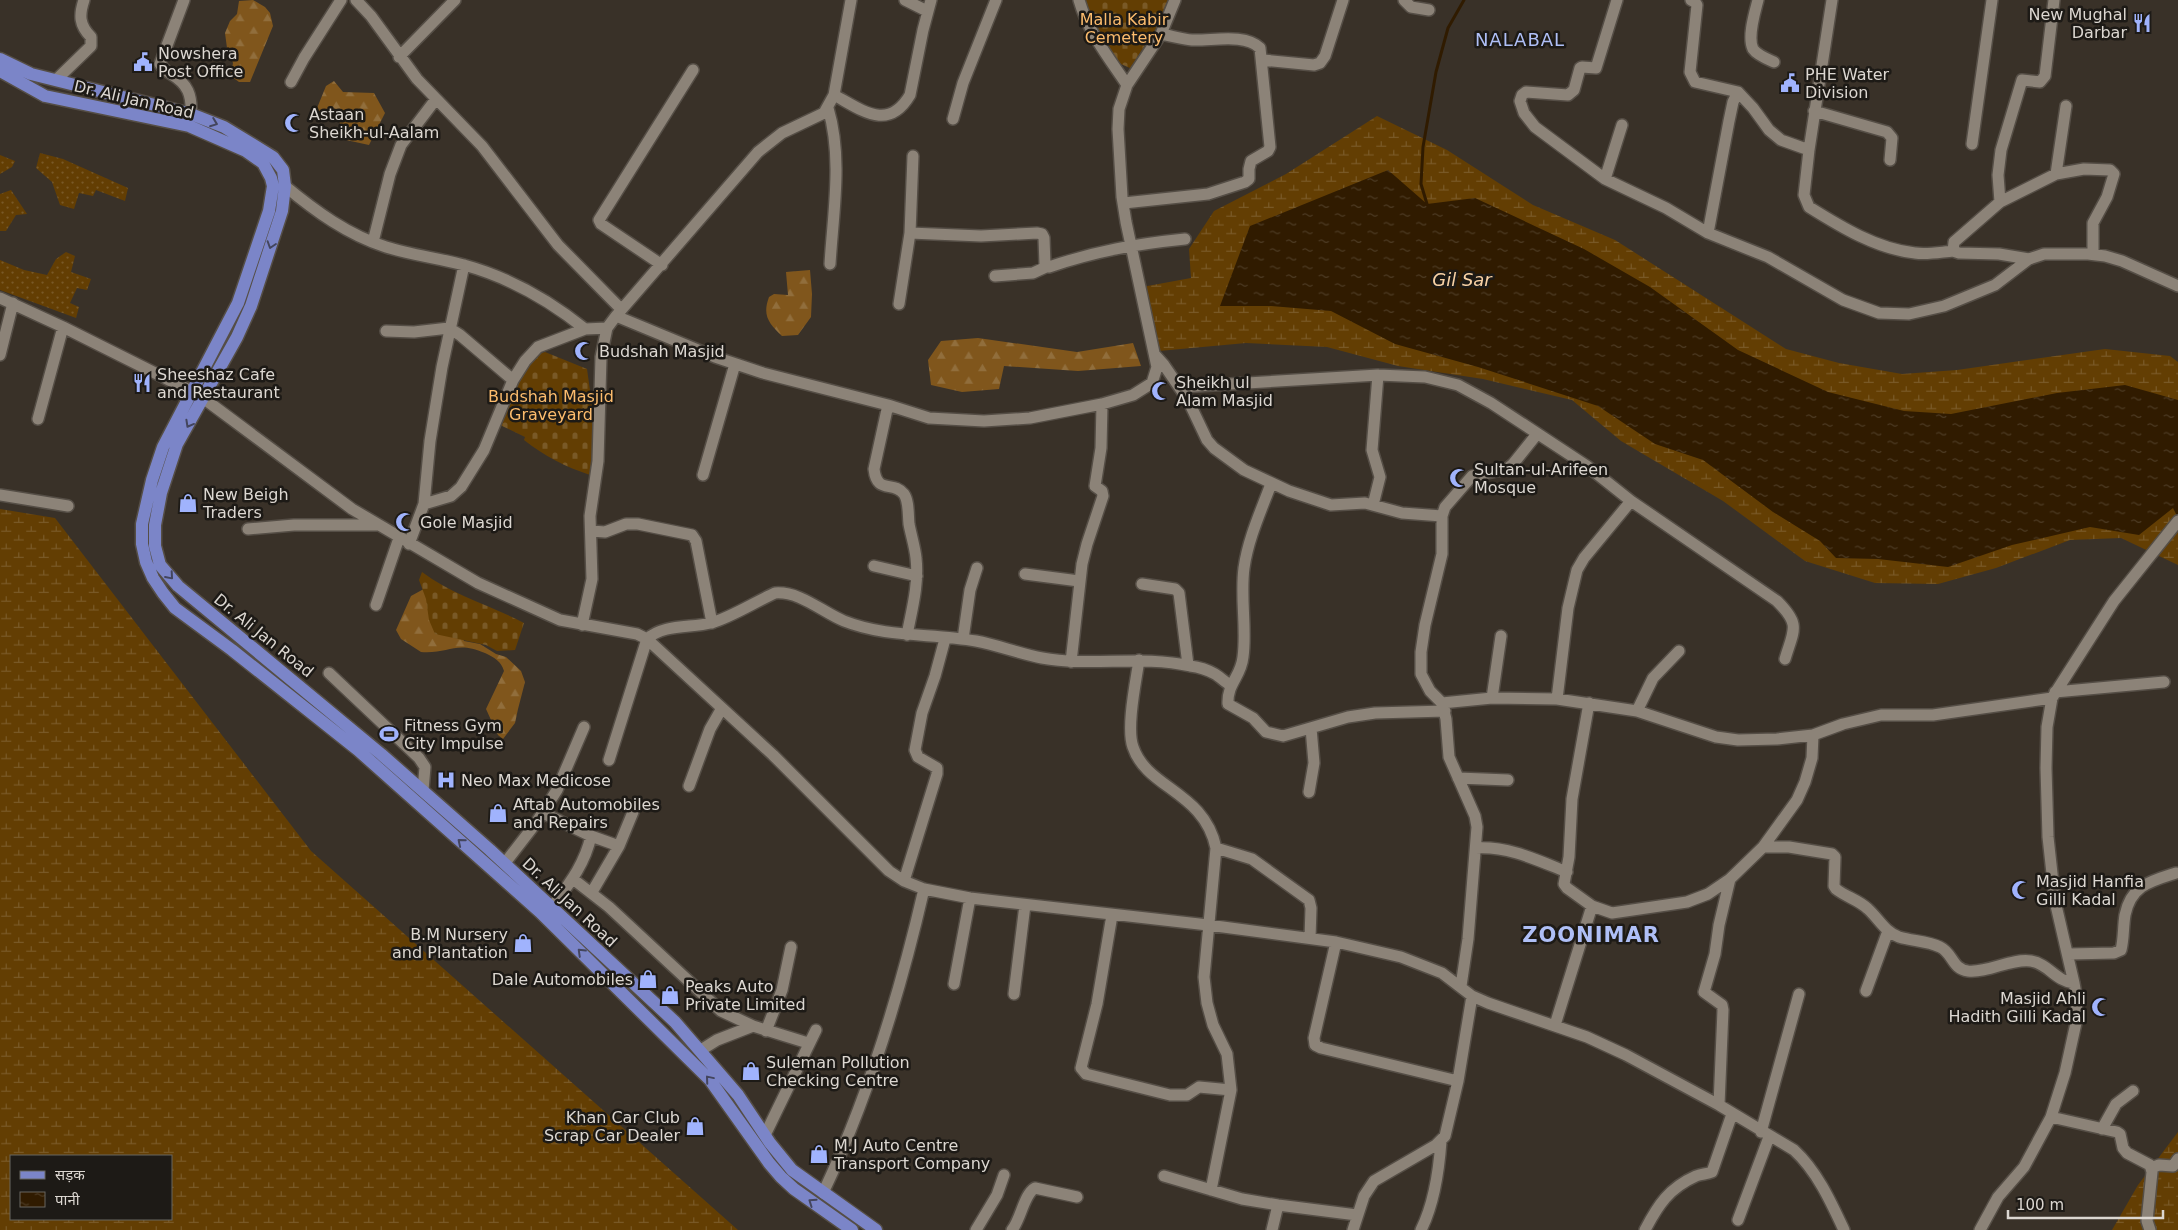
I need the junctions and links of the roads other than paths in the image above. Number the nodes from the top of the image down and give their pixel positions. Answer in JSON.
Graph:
{"nodes":[{"id":1,"x":84,"y":0,"type":"edge"},
{"id":2,"x":184,"y":0,"type":"edge"},
{"id":3,"x":341,"y":0,"type":"edge"},
{"id":4,"x":356,"y":0,"type":"edge"},
{"id":5,"x":456,"y":0,"type":"edge"},
{"id":6,"x":851,"y":0,"type":"edge"},
{"id":7,"x":906,"y":0,"type":"edge"},
{"id":8,"x":996,"y":0,"type":"edge"},
{"id":9,"x":1079,"y":0,"type":"edge"},
{"id":10,"x":1174,"y":0,"type":"edge"},
{"id":11,"x":1342,"y":0,"type":"edge"},
{"id":12,"x":1404,"y":0,"type":"edge"},
{"id":13,"x":1617,"y":0,"type":"edge"},
{"id":14,"x":1691,"y":0,"type":"edge"},
{"id":15,"x":1758,"y":0,"type":"edge"},
{"id":16,"x":1832,"y":0,"type":"edge"},
{"id":17,"x":1992,"y":0,"type":"edge"},
{"id":18,"x":2054,"y":0,"type":"edge"},
{"id":19,"x":929,"y":6,"type":"edge"},
{"id":20,"x":1429,"y":10,"type":"dead end"},
{"id":21,"x":1162,"y":34,"type":"junction"},
{"id":22,"x":400,"y":57,"type":"junction"},
{"id":23,"x":0,"y":59,"type":"edge"},
{"id":24,"x":1263,"y":60,"type":"junction"},
{"id":25,"x":1774,"y":62,"type":"dead end"},
{"id":26,"x":693,"y":70,"type":"dead end"},
{"id":27,"x":0,"y":71,"type":"edge"},
{"id":28,"x":31,"y":74,"type":"junction"},
{"id":29,"x":56,"y":80,"type":"junction"},
{"id":30,"x":291,"y":82,"type":"dead end"},
{"id":31,"x":1127,"y":85,"type":"junction"},
{"id":32,"x":27,"y":86,"type":"junction"},
{"id":33,"x":1738,"y":92,"type":"junction"},
{"id":34,"x":834,"y":95,"type":"junction"},
{"id":35,"x":436,"y":99,"type":"junction"},
{"id":36,"x":2066,"y":106,"type":"dead end"},
{"id":37,"x":828,"y":108,"type":"junction"},
{"id":38,"x":1814,"y":111,"type":"junction"},
{"id":39,"x":190,"y":114,"type":"junction"},
{"id":40,"x":954,"y":119,"type":"dead end"},
{"id":41,"x":1622,"y":125,"type":"dead end"},
{"id":42,"x":1972,"y":144,"type":"dead end"},
{"id":43,"x":1809,"y":150,"type":"junction"},
{"id":44,"x":914,"y":156,"type":"dead end"},
{"id":45,"x":1890,"y":160,"type":"dead end"},
{"id":46,"x":2056,"y":174,"type":"junction"},
{"id":47,"x":1605,"y":179,"type":"junction"},
{"id":48,"x":285,"y":186,"type":"junction"},
{"id":49,"x":2000,"y":202,"type":"junction"},
{"id":50,"x":1124,"y":203,"type":"junction"},
{"id":51,"x":910,"y":233,"type":"junction"},
{"id":52,"x":1708,"y":233,"type":"junction"},
{"id":53,"x":1185,"y":238,"type":"dead end"},
{"id":54,"x":373,"y":242,"type":"junction"},
{"id":55,"x":1131,"y":245,"type":"junction"},
{"id":56,"x":1953,"y":251,"type":"junction"},
{"id":57,"x":2093,"y":254,"type":"junction"},
{"id":58,"x":2029,"y":259,"type":"junction"},
{"id":59,"x":830,"y":264,"type":"dead end"},
{"id":60,"x":464,"y":265,"type":"junction"},
{"id":61,"x":662,"y":265,"type":"junction"},
{"id":62,"x":1046,"y":267,"type":"junction"},
{"id":63,"x":995,"y":276,"type":"dead end"},
{"id":64,"x":2178,"y":286,"type":"edge"},
{"id":65,"x":0,"y":298,"type":"edge"},
{"id":66,"x":13,"y":303,"type":"junction"},
{"id":67,"x":899,"y":304,"type":"dead end"},
{"id":68,"x":618,"y":312,"type":"junction"},
{"id":69,"x":63,"y":327,"type":"junction"},
{"id":70,"x":449,"y":328,"type":"junction"},
{"id":71,"x":607,"y":328,"type":"junction"},
{"id":72,"x":585,"y":329,"type":"junction"},
{"id":73,"x":386,"y":331,"type":"dead end"},
{"id":74,"x":0,"y":355,"type":"edge"},
{"id":75,"x":1156,"y":355,"type":"junction"},
{"id":76,"x":735,"y":364,"type":"junction"},
{"id":77,"x":1378,"y":375,"type":"junction"},
{"id":78,"x":513,"y":380,"type":"junction"},
{"id":79,"x":1180,"y":387,"type":"junction"},
{"id":80,"x":191,"y":391,"type":"junction"},
{"id":81,"x":203,"y":398,"type":"junction"},
{"id":82,"x":1102,"y":404,"type":"junction"},
{"id":83,"x":888,"y":405,"type":"junction"},
{"id":84,"x":38,"y":420,"type":"dead end"},
{"id":85,"x":1537,"y":434,"type":"junction"},
{"id":86,"x":702,"y":474,"type":"dead end"},
{"id":87,"x":1271,"y":484,"type":"junction"},
{"id":88,"x":0,"y":495,"type":"edge"},
{"id":89,"x":1631,"y":501,"type":"junction"},
{"id":90,"x":424,"y":504,"type":"junction"},
{"id":91,"x":1373,"y":505,"type":"junction"},
{"id":92,"x":68,"y":506,"type":"dead end"},
{"id":93,"x":1442,"y":516,"type":"junction"},
{"id":94,"x":2178,"y":521,"type":"edge"},
{"id":95,"x":376,"y":525,"type":"junction"},
{"id":96,"x":248,"y":529,"type":"dead end"},
{"id":97,"x":592,"y":531,"type":"junction"},
{"id":98,"x":404,"y":541,"type":"junction"},
{"id":99,"x":874,"y":566,"type":"dead end"},
{"id":100,"x":977,"y":568,"type":"dead end"},
{"id":101,"x":1025,"y":574,"type":"dead end"},
{"id":102,"x":917,"y":576,"type":"junction"},
{"id":103,"x":1079,"y":581,"type":"junction"},
{"id":104,"x":1142,"y":584,"type":"dead end"},
{"id":105,"x":376,"y":605,"type":"dead end"},
{"id":106,"x":712,"y":622,"type":"junction"},
{"id":107,"x":582,"y":625,"type":"junction"},
{"id":108,"x":906,"y":635,"type":"junction"},
{"id":109,"x":1502,"y":636,"type":"dead end"},
{"id":110,"x":945,"y":638,"type":"junction"},
{"id":111,"x":963,"y":639,"type":"junction"},
{"id":112,"x":647,"y":640,"type":"junction"},
{"id":113,"x":1679,"y":651,"type":"dead end"},
{"id":114,"x":1785,"y":659,"type":"dead end"},
{"id":115,"x":1139,"y":660,"type":"junction"},
{"id":116,"x":1072,"y":662,"type":"junction"},
{"id":117,"x":1188,"y":665,"type":"junction"},
{"id":118,"x":328,"y":673,"type":"dead end"},
{"id":119,"x":2164,"y":682,"type":"dead end"},
{"id":120,"x":1230,"y":686,"type":"junction"},
{"id":121,"x":2054,"y":695,"type":"junction"},
{"id":122,"x":1492,"y":698,"type":"junction"},
{"id":123,"x":1557,"y":699,"type":"junction"},
{"id":124,"x":1589,"y":704,"type":"junction"},
{"id":125,"x":1443,"y":707,"type":"junction"},
{"id":126,"x":722,"y":708,"type":"junction"},
{"id":127,"x":1637,"y":711,"type":"junction"},
{"id":128,"x":584,"y":727,"type":"dead end"},
{"id":129,"x":1311,"y":728,"type":"junction"},
{"id":130,"x":1813,"y":735,"type":"junction"},
{"id":131,"x":609,"y":760,"type":"dead end"},
{"id":132,"x":1458,"y":778,"type":"junction"},
{"id":133,"x":1508,"y":780,"type":"dead end"},
{"id":134,"x":689,"y":786,"type":"dead end"},
{"id":135,"x":423,"y":790,"type":"junction"},
{"id":136,"x":1309,"y":792,"type":"dead end"},
{"id":137,"x":634,"y":812,"type":"dead end"},
{"id":138,"x":543,"y":813,"type":"junction"},
{"id":139,"x":591,"y":836,"type":"junction"},
{"id":140,"x":619,"y":846,"type":"junction"},
{"id":141,"x":1763,"y":847,"type":"junction"},
{"id":142,"x":1216,"y":848,"type":"junction"},
{"id":143,"x":1476,"y":848,"type":"junction"},
{"id":144,"x":505,"y":863,"type":"junction"},
{"id":145,"x":1566,"y":872,"type":"junction"},
{"id":146,"x":2176,"y":873,"type":"dead end"},
{"id":147,"x":1730,"y":879,"type":"junction"},
{"id":148,"x":573,"y":880,"type":"junction"},
{"id":149,"x":904,"y":881,"type":"junction"},
{"id":150,"x":924,"y":889,"type":"junction"},
{"id":151,"x":592,"y":892,"type":"junction"},
{"id":152,"x":970,"y":898,"type":"junction"},
{"id":153,"x":1025,"y":905,"type":"junction"},
{"id":154,"x":1592,"y":906,"type":"junction"},
{"id":155,"x":552,"y":907,"type":"junction"},
{"id":156,"x":1112,"y":915,"type":"junction"},
{"id":157,"x":1208,"y":924,"type":"junction"},
{"id":158,"x":1888,"y":931,"type":"junction"},
{"id":159,"x":1310,"y":938,"type":"junction"},
{"id":160,"x":1336,"y":942,"type":"junction"},
{"id":161,"x":791,"y":947,"type":"dead end"},
{"id":162,"x":2069,"y":954,"type":"junction"},
{"id":163,"x":954,"y":984,"type":"dead end"},
{"id":164,"x":2074,"y":984,"type":"junction"},
{"id":165,"x":1461,"y":986,"type":"junction"},
{"id":166,"x":1866,"y":991,"type":"dead end"},
{"id":167,"x":1014,"y":994,"type":"dead end"},
{"id":168,"x":1799,"y":994,"type":"dead end"},
{"id":169,"x":1472,"y":996,"type":"junction"},
{"id":170,"x":1555,"y":1025,"type":"junction"},
{"id":171,"x":753,"y":1026,"type":"junction"},
{"id":172,"x":766,"y":1030,"type":"junction"},
{"id":173,"x":816,"y":1030,"type":"dead end"},
{"id":174,"x":808,"y":1043,"type":"junction"},
{"id":175,"x":701,"y":1050,"type":"junction"},
{"id":176,"x":1458,"y":1081,"type":"junction"},
{"id":177,"x":1231,"y":1090,"type":"junction"},
{"id":178,"x":2133,"y":1090,"type":"dead end"},
{"id":179,"x":1719,"y":1105,"type":"junction"},
{"id":180,"x":1732,"y":1114,"type":"junction"},
{"id":181,"x":2051,"y":1118,"type":"junction"},
{"id":182,"x":2102,"y":1129,"type":"junction"},
{"id":183,"x":1765,"y":1134,"type":"junction"},
{"id":184,"x":765,"y":1135,"type":"junction"},
{"id":185,"x":1441,"y":1141,"type":"junction"},
{"id":186,"x":2178,"y":1159,"type":"edge"},
{"id":187,"x":2151,"y":1168,"type":"junction"},
{"id":188,"x":1004,"y":1174,"type":"dead end"},
{"id":189,"x":1164,"y":1176,"type":"dead end"},
{"id":190,"x":1211,"y":1190,"type":"junction"},
{"id":191,"x":823,"y":1193,"type":"junction"},
{"id":192,"x":1077,"y":1197,"type":"dead end"},
{"id":193,"x":1278,"y":1205,"type":"junction"},
{"id":194,"x":1357,"y":1215,"type":"junction"},
{"id":195,"x":1738,"y":1220,"type":"dead end"},
{"id":196,"x":852,"y":1230,"type":"edge"},
{"id":197,"x":876,"y":1230,"type":"edge"},
{"id":198,"x":976,"y":1230,"type":"edge"},
{"id":199,"x":1012,"y":1230,"type":"edge"},
{"id":200,"x":1272,"y":1230,"type":"edge"},
{"id":201,"x":1353,"y":1230,"type":"edge"},
{"id":202,"x":1422,"y":1230,"type":"edge"},
{"id":203,"x":1645,"y":1230,"type":"edge"},
{"id":204,"x":1844,"y":1230,"type":"edge"},
{"id":205,"x":1980,"y":1230,"type":"edge"},
{"id":206,"x":2150,"y":1230,"type":"edge"}],
"edges":[{"from":1,"to":29,"type":"street"},
{"from":2,"to":39,"type":"street"},
{"from":3,"to":30,"type":"street"},
{"from":4,"to":22,"type":"street"},
{"from":5,"to":22,"type":"street"},
{"from":6,"to":34,"type":"street"},
{"from":7,"to":19,"type":"street"},
{"from":8,"to":40,"type":"street"},
{"from":9,"to":31,"type":"street"},
{"from":10,"to":21,"type":"street"},
{"from":11,"to":24,"type":"street"},
{"from":12,"to":20,"type":"street"},
{"from":13,"to":47,"type":"street"},
{"from":14,"to":33,"type":"street"},
{"from":15,"to":25,"type":"street"},
{"from":16,"to":38,"type":"street"},
{"from":17,"to":42,"type":"street"},
{"from":18,"to":49,"type":"street"},
{"from":19,"to":34,"type":"street"},
{"from":21,"to":24,"type":"street"},
{"from":21,"to":31,"type":"street"},
{"from":22,"to":35,"type":"street"},
{"from":23,"to":28,"type":"main road","name":"Dr. Ali Jan Road"},
{"from":24,"to":50,"type":"street"},
{"from":26,"to":61,"type":"street"},
{"from":27,"to":32,"type":"main road","name":"Dr. Ali Jan Road"},
{"from":28,"to":29,"type":"main road","name":"Dr. Ali Jan Road"},
{"from":28,"to":32,"type":"main road"},
{"from":29,"to":39,"type":"main road","name":"Dr. Ali Jan Road"},
{"from":31,"to":50,"type":"street"},
{"from":32,"to":80,"type":"main road","name":"Dr. Ali Jan Road"},
{"from":33,"to":43,"type":"street"},
{"from":33,"to":52,"type":"street"},
{"from":34,"to":37,"type":"street"},
{"from":35,"to":54,"type":"street"},
{"from":35,"to":68,"type":"street"},
{"from":36,"to":46,"type":"street"},
{"from":37,"to":59,"type":"street"},
{"from":37,"to":61,"type":"street"},
{"from":38,"to":43,"type":"street"},
{"from":38,"to":45,"type":"street"},
{"from":39,"to":48,"type":"main road","name":"Dr. Ali Jan Road","one_way":true},
{"from":41,"to":47,"type":"street"},
{"from":43,"to":56,"type":"street"},
{"from":44,"to":51,"type":"street"},
{"from":46,"to":49,"type":"street"},
{"from":46,"to":57,"type":"street"},
{"from":47,"to":52,"type":"street"},
{"from":48,"to":54,"type":"street"},
{"from":48,"to":81,"type":"main road","name":"Dr. Ali Jan Road","one_way":true},
{"from":49,"to":56,"type":"street"},
{"from":50,"to":55,"type":"street"},
{"from":51,"to":62,"type":"street"},
{"from":51,"to":67,"type":"street"},
{"from":52,"to":58,"type":"street"},
{"from":53,"to":55,"type":"street"},
{"from":54,"to":60,"type":"street"},
{"from":55,"to":62,"type":"street"},
{"from":55,"to":75,"type":"street"},
{"from":56,"to":58,"type":"street"},
{"from":57,"to":58,"type":"street"},
{"from":57,"to":64,"type":"street"},
{"from":60,"to":70,"type":"street"},
{"from":60,"to":72,"type":"street"},
{"from":61,"to":68,"type":"street"},
{"from":62,"to":63,"type":"street"},
{"from":65,"to":66,"type":"street"},
{"from":66,"to":69,"type":"street"},
{"from":66,"to":74,"type":"street"},
{"from":68,"to":71,"type":"street"},
{"from":68,"to":76,"type":"street"},
{"from":69,"to":80,"type":"street"},
{"from":69,"to":84,"type":"street"},
{"from":70,"to":73,"type":"street"},
{"from":70,"to":78,"type":"street"},
{"from":70,"to":90,"type":"street"},
{"from":71,"to":72,"type":"street"},
{"from":71,"to":97,"type":"street"},
{"from":72,"to":78,"type":"street"},
{"from":75,"to":79,"type":"street"},
{"from":75,"to":82,"type":"street"},
{"from":76,"to":83,"type":"street"},
{"from":76,"to":86,"type":"street"},
{"from":77,"to":79,"type":"street"},
{"from":77,"to":85,"type":"street"},
{"from":77,"to":91,"type":"street"},
{"from":78,"to":90,"type":"street"},
{"from":79,"to":87,"type":"street"},
{"from":196,"to":80,"type":"main road","name":"Dr. Ali Jan Road","one_way":true},
{"from":81,"to":95,"type":"street"},
{"from":81,"to":135,"type":"main road","name":"Dr. Ali Jan Road","one_way":true},
{"from":82,"to":83,"type":"street"},
{"from":82,"to":103,"type":"street"},
{"from":83,"to":102,"type":"street"},
{"from":85,"to":89,"type":"street"},
{"from":85,"to":93,"type":"street"},
{"from":87,"to":91,"type":"street"},
{"from":87,"to":120,"type":"street"},
{"from":88,"to":92,"type":"street"},
{"from":89,"to":114,"type":"street"},
{"from":89,"to":123,"type":"street"},
{"from":90,"to":98,"type":"street"},
{"from":91,"to":93,"type":"street"},
{"from":93,"to":125,"type":"street"},
{"from":94,"to":121,"type":"street"},
{"from":95,"to":96,"type":"street"},
{"from":95,"to":98,"type":"street"},
{"from":97,"to":106,"type":"street"},
{"from":97,"to":107,"type":"street"},
{"from":98,"to":105,"type":"street"},
{"from":98,"to":107,"type":"street"},
{"from":99,"to":102,"type":"street"},
{"from":100,"to":111,"type":"street"},
{"from":101,"to":103,"type":"street"},
{"from":102,"to":108,"type":"street"},
{"from":103,"to":116,"type":"street"},
{"from":104,"to":117,"type":"street"},
{"from":106,"to":108,"type":"street"},
{"from":106,"to":112,"type":"street"},
{"from":107,"to":112,"type":"street"},
{"from":108,"to":110,"type":"street"},
{"from":109,"to":122,"type":"street"},
{"from":110,"to":111,"type":"street"},
{"from":110,"to":149,"type":"street"},
{"from":111,"to":116,"type":"street"},
{"from":112,"to":126,"type":"street"},
{"from":112,"to":131,"type":"street"},
{"from":113,"to":127,"type":"street"},
{"from":115,"to":116,"type":"street"},
{"from":115,"to":117,"type":"street"},
{"from":115,"to":142,"type":"street"},
{"from":117,"to":120,"type":"street"},
{"from":118,"to":135,"type":"street"},
{"from":119,"to":121,"type":"street"},
{"from":120,"to":129,"type":"street"},
{"from":121,"to":130,"type":"street"},
{"from":121,"to":162,"type":"street"},
{"from":122,"to":123,"type":"street"},
{"from":122,"to":125,"type":"street"},
{"from":123,"to":124,"type":"street"},
{"from":124,"to":127,"type":"street"},
{"from":124,"to":145,"type":"street"},
{"from":125,"to":129,"type":"street"},
{"from":125,"to":132,"type":"street"},
{"from":126,"to":134,"type":"street"},
{"from":126,"to":149,"type":"street"},
{"from":127,"to":130,"type":"street"},
{"from":128,"to":138,"type":"street"},
{"from":129,"to":136,"type":"street"},
{"from":130,"to":141,"type":"street"},
{"from":132,"to":133,"type":"street"},
{"from":132,"to":143,"type":"street"},
{"from":135,"to":144,"type":"main road","name":"Dr. Ali Jan Road"},
{"from":137,"to":140,"type":"street"},
{"from":138,"to":139,"type":"street"},
{"from":138,"to":144,"type":"street"},
{"from":139,"to":140,"type":"street"},
{"from":139,"to":148,"type":"street"},
{"from":140,"to":151,"type":"street"},
{"from":141,"to":147,"type":"street"},
{"from":141,"to":158,"type":"street"},
{"from":142,"to":157,"type":"street"},
{"from":142,"to":159,"type":"street"},
{"from":143,"to":145,"type":"street"},
{"from":143,"to":165,"type":"street"},
{"from":144,"to":155,"type":"main road","name":"Dr. Ali Jan Road"},
{"from":145,"to":154,"type":"street"},
{"from":146,"to":162,"type":"street"},
{"from":147,"to":154,"type":"street"},
{"from":147,"to":179,"type":"street"},
{"from":148,"to":151,"type":"street"},
{"from":148,"to":155,"type":"street"},
{"from":149,"to":150,"type":"street"},
{"from":150,"to":152,"type":"street"},
{"from":150,"to":191,"type":"street"},
{"from":151,"to":171,"type":"street"},
{"from":152,"to":153,"type":"street"},
{"from":152,"to":163,"type":"street"},
{"from":153,"to":156,"type":"street"},
{"from":153,"to":167,"type":"street"},
{"from":154,"to":170,"type":"street"},
{"from":155,"to":175,"type":"main road","name":"Dr. Ali Jan Road"},
{"from":156,"to":157,"type":"street"},
{"from":156,"to":177,"type":"street"},
{"from":157,"to":159,"type":"street"},
{"from":157,"to":177,"type":"street"},
{"from":158,"to":164,"type":"street"},
{"from":158,"to":166,"type":"street"},
{"from":159,"to":160,"type":"street"},
{"from":160,"to":165,"type":"street"},
{"from":160,"to":176,"type":"street"},
{"from":161,"to":172,"type":"street"},
{"from":162,"to":164,"type":"street"},
{"from":164,"to":181,"type":"street"},
{"from":165,"to":169,"type":"street"},
{"from":168,"to":183,"type":"street"},
{"from":169,"to":170,"type":"street"},
{"from":169,"to":176,"type":"street"},
{"from":170,"to":179,"type":"street"},
{"from":171,"to":172,"type":"street"},
{"from":171,"to":175,"type":"street"},
{"from":172,"to":174,"type":"street"},
{"from":173,"to":174,"type":"street"},
{"from":174,"to":184,"type":"street"},
{"from":175,"to":184,"type":"main road","name":"Dr. Ali Jan Road"},
{"from":176,"to":185,"type":"street"},
{"from":177,"to":190,"type":"street"},
{"from":178,"to":182,"type":"street"},
{"from":179,"to":180,"type":"street"},
{"from":180,"to":183,"type":"street"},
{"from":180,"to":203,"type":"street"},
{"from":181,"to":182,"type":"street"},
{"from":181,"to":205,"type":"street"},
{"from":182,"to":187,"type":"street"},
{"from":183,"to":195,"type":"street"},
{"from":183,"to":204,"type":"street"},
{"from":184,"to":191,"type":"main road","name":"Dr. Ali Jan Road"},
{"from":185,"to":194,"type":"street"},
{"from":185,"to":202,"type":"street"},
{"from":186,"to":187,"type":"street"},
{"from":187,"to":206,"type":"street"},
{"from":188,"to":198,"type":"street"},
{"from":189,"to":190,"type":"street"},
{"from":190,"to":193,"type":"street"},
{"from":191,"to":197,"type":"main road","name":"Dr. Ali Jan Road"},
{"from":192,"to":199,"type":"street"},
{"from":193,"to":194,"type":"street"},
{"from":193,"to":200,"type":"street"},
{"from":194,"to":201,"type":"street"}]}
